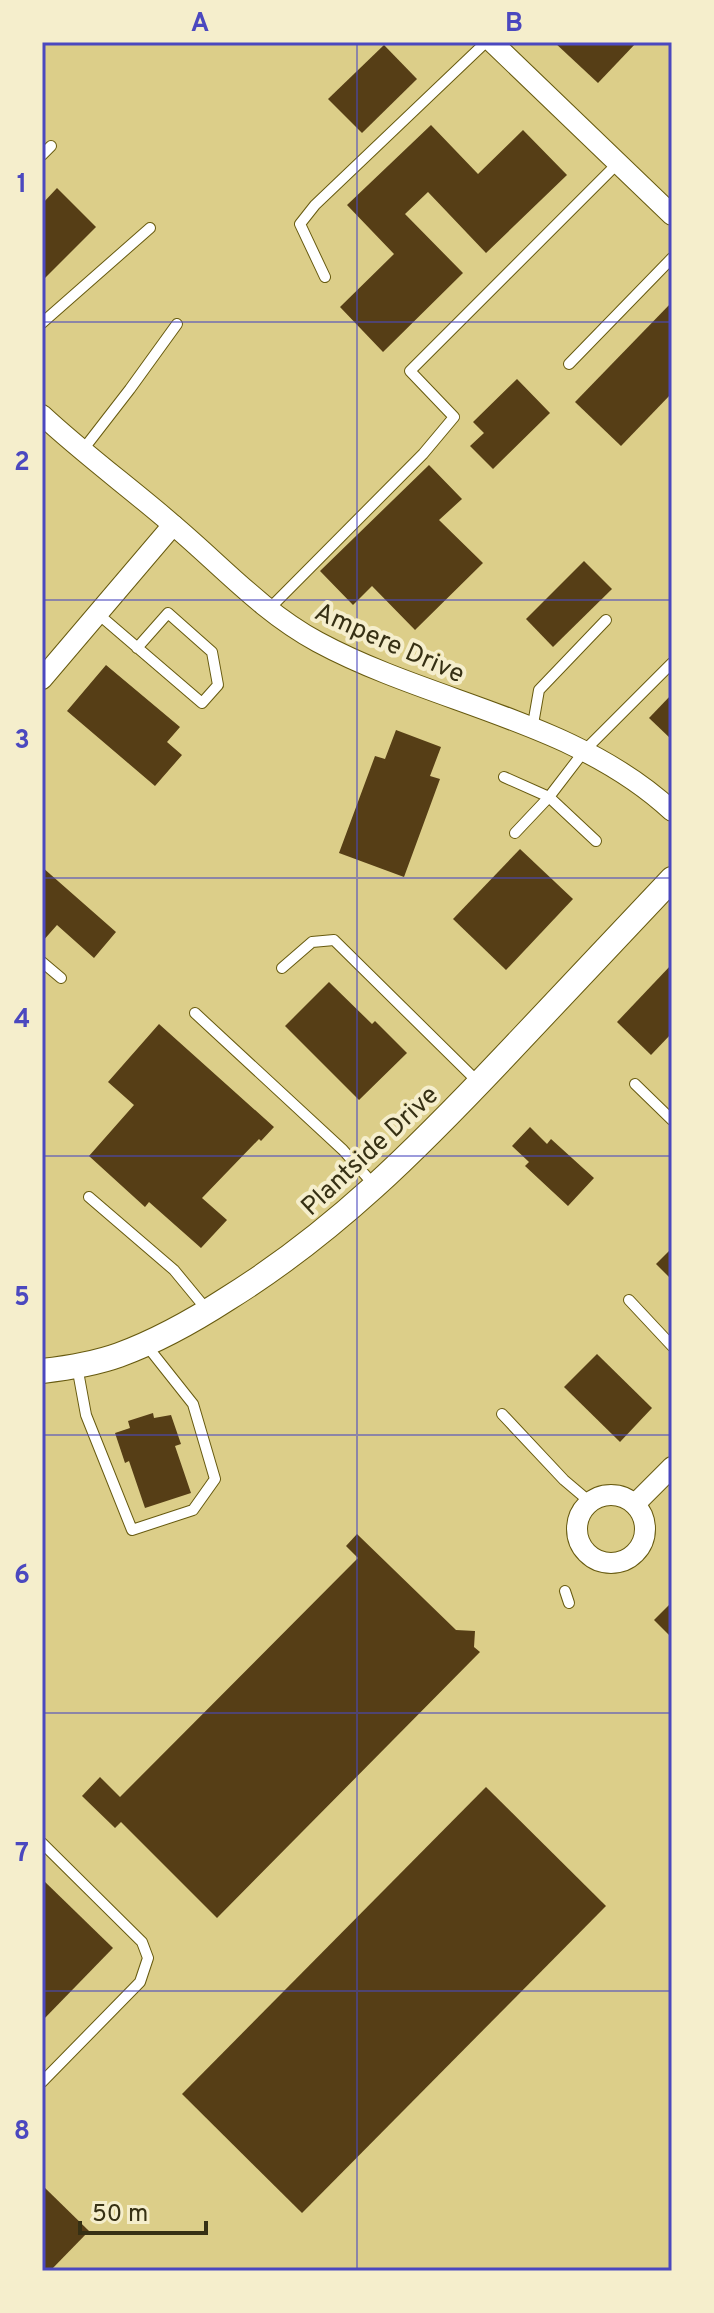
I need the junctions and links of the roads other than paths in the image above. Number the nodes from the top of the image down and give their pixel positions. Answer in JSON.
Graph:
{"nodes":[{"id":1,"x":486,"y":42,"type":"edge"},
{"id":2,"x":492,"y":42,"type":"edge"},
{"id":3,"x":51,"y":146,"type":"dead end"},
{"id":4,"x":42,"y":155,"type":"edge"},
{"id":5,"x":618,"y":163,"type":"junction"},
{"id":6,"x":672,"y":215,"type":"edge"},
{"id":7,"x":150,"y":228,"type":"dead end"},
{"id":8,"x":672,"y":258,"type":"edge"},
{"id":9,"x":325,"y":277,"type":"dead end"},
{"id":10,"x":42,"y":323,"type":"edge"},
{"id":11,"x":177,"y":324,"type":"dead end"},
{"id":12,"x":569,"y":364,"type":"dead end"},
{"id":13,"x":42,"y":415,"type":"edge"},
{"id":14,"x":82,"y":451,"type":"junction"},
{"id":15,"x":173,"y":525,"type":"junction"},
{"id":16,"x":267,"y":610,"type":"junction"},
{"id":17,"x":97,"y":613,"type":"junction"},
{"id":18,"x":606,"y":620,"type":"dead end"},
{"id":19,"x":137,"y":648,"type":"junction"},
{"id":20,"x":672,"y":663,"type":"edge"},
{"id":21,"x":45,"y":670,"type":"edge"},
{"id":22,"x":532,"y":730,"type":"junction"},
{"id":23,"x":585,"y":750,"type":"junction"},
{"id":24,"x":504,"y":777,"type":"dead end"},
{"id":25,"x":549,"y":797,"type":"junction"},
{"id":26,"x":672,"y":811,"type":"edge"},
{"id":27,"x":515,"y":833,"type":"dead end"},
{"id":28,"x":596,"y":841,"type":"dead end"},
{"id":29,"x":672,"y":879,"type":"edge"},
{"id":30,"x":42,"y":962,"type":"edge"},
{"id":31,"x":282,"y":968,"type":"dead end"},
{"id":32,"x":61,"y":978,"type":"dead end"},
{"id":33,"x":195,"y":1013,"type":"dead end"},
{"id":34,"x":479,"y":1083,"type":"junction"},
{"id":35,"x":635,"y":1084,"type":"dead end"},
{"id":36,"x":672,"y":1120,"type":"edge"},
{"id":37,"x":376,"y":1187,"type":"junction"},
{"id":38,"x":89,"y":1197,"type":"dead end"},
{"id":39,"x":629,"y":1300,"type":"dead end"},
{"id":40,"x":208,"y":1311,"type":"junction"},
{"id":41,"x":146,"y":1344,"type":"junction"},
{"id":42,"x":672,"y":1346,"type":"edge"},
{"id":43,"x":77,"y":1366,"type":"junction"},
{"id":44,"x":42,"y":1371,"type":"edge"},
{"id":45,"x":502,"y":1414,"type":"dead end"},
{"id":46,"x":669,"y":1476,"type":"edge"},
{"id":47,"x":590,"y":1502,"type":"junction"},
{"id":48,"x":635,"y":1504,"type":"junction"},
{"id":49,"x":565,"y":1591,"type":"dead end"},
{"id":50,"x":569,"y":1603,"type":"dead end"},
{"id":51,"x":42,"y":1843,"type":"edge"},
{"id":52,"x":42,"y":2082,"type":"edge"}],
"edges":[{"from":1,"to":9,"type":"lane"},
{"from":2,"to":5,"type":"street"},
{"from":3,"to":4,"type":"lane"},
{"from":5,"to":6,"type":"street"},
{"from":5,"to":16,"type":"lane"},
{"from":7,"to":10,"type":"lane"},
{"from":8,"to":12,"type":"lane"},
{"from":11,"to":14,"type":"lane"},
{"from":13,"to":14,"type":"street","name":"Ampere Drive"},
{"from":14,"to":15,"type":"street","name":"Ampere Drive"},
{"from":15,"to":16,"type":"street","name":"Ampere Drive"},
{"from":15,"to":17,"type":"street"},
{"from":16,"to":22,"type":"street","name":"Ampere Drive"},
{"from":17,"to":19,"type":"lane"},
{"from":17,"to":21,"type":"street"},
{"from":18,"to":22,"type":"lane"},
{"from":19,"to":19,"type":"lane"},
{"from":20,"to":23,"type":"lane"},
{"from":22,"to":23,"type":"street","name":"Ampere Drive"},
{"from":23,"to":25,"type":"lane"},
{"from":23,"to":26,"type":"street","name":"Ampere Drive"},
{"from":24,"to":25,"type":"lane"},
{"from":25,"to":27,"type":"lane"},
{"from":25,"to":28,"type":"lane"},
{"from":29,"to":34,"type":"street","name":"Plantside Drive"},
{"from":30,"to":32,"type":"lane"},
{"from":31,"to":34,"type":"lane"},
{"from":33,"to":37,"type":"lane"},
{"from":34,"to":37,"type":"street","name":"Plantside Drive"},
{"from":35,"to":36,"type":"lane"},
{"from":37,"to":40,"type":"street","name":"Plantside Drive"},
{"from":38,"to":40,"type":"lane"},
{"from":39,"to":42,"type":"lane"},
{"from":40,"to":41,"type":"street","name":"Plantside Drive"},
{"from":41,"to":43,"type":"street","name":"Plantside Drive"},
{"from":41,"to":43,"type":"lane"},
{"from":43,"to":44,"type":"street","name":"Plantside Drive"},
{"from":45,"to":47,"type":"lane"},
{"from":46,"to":48,"type":"street"},
{"from":47,"to":48,"type":"street"},
{"from":47,"to":48,"type":"street"},
{"from":49,"to":50,"type":"lane"},
{"from":51,"to":52,"type":"lane"}]}
